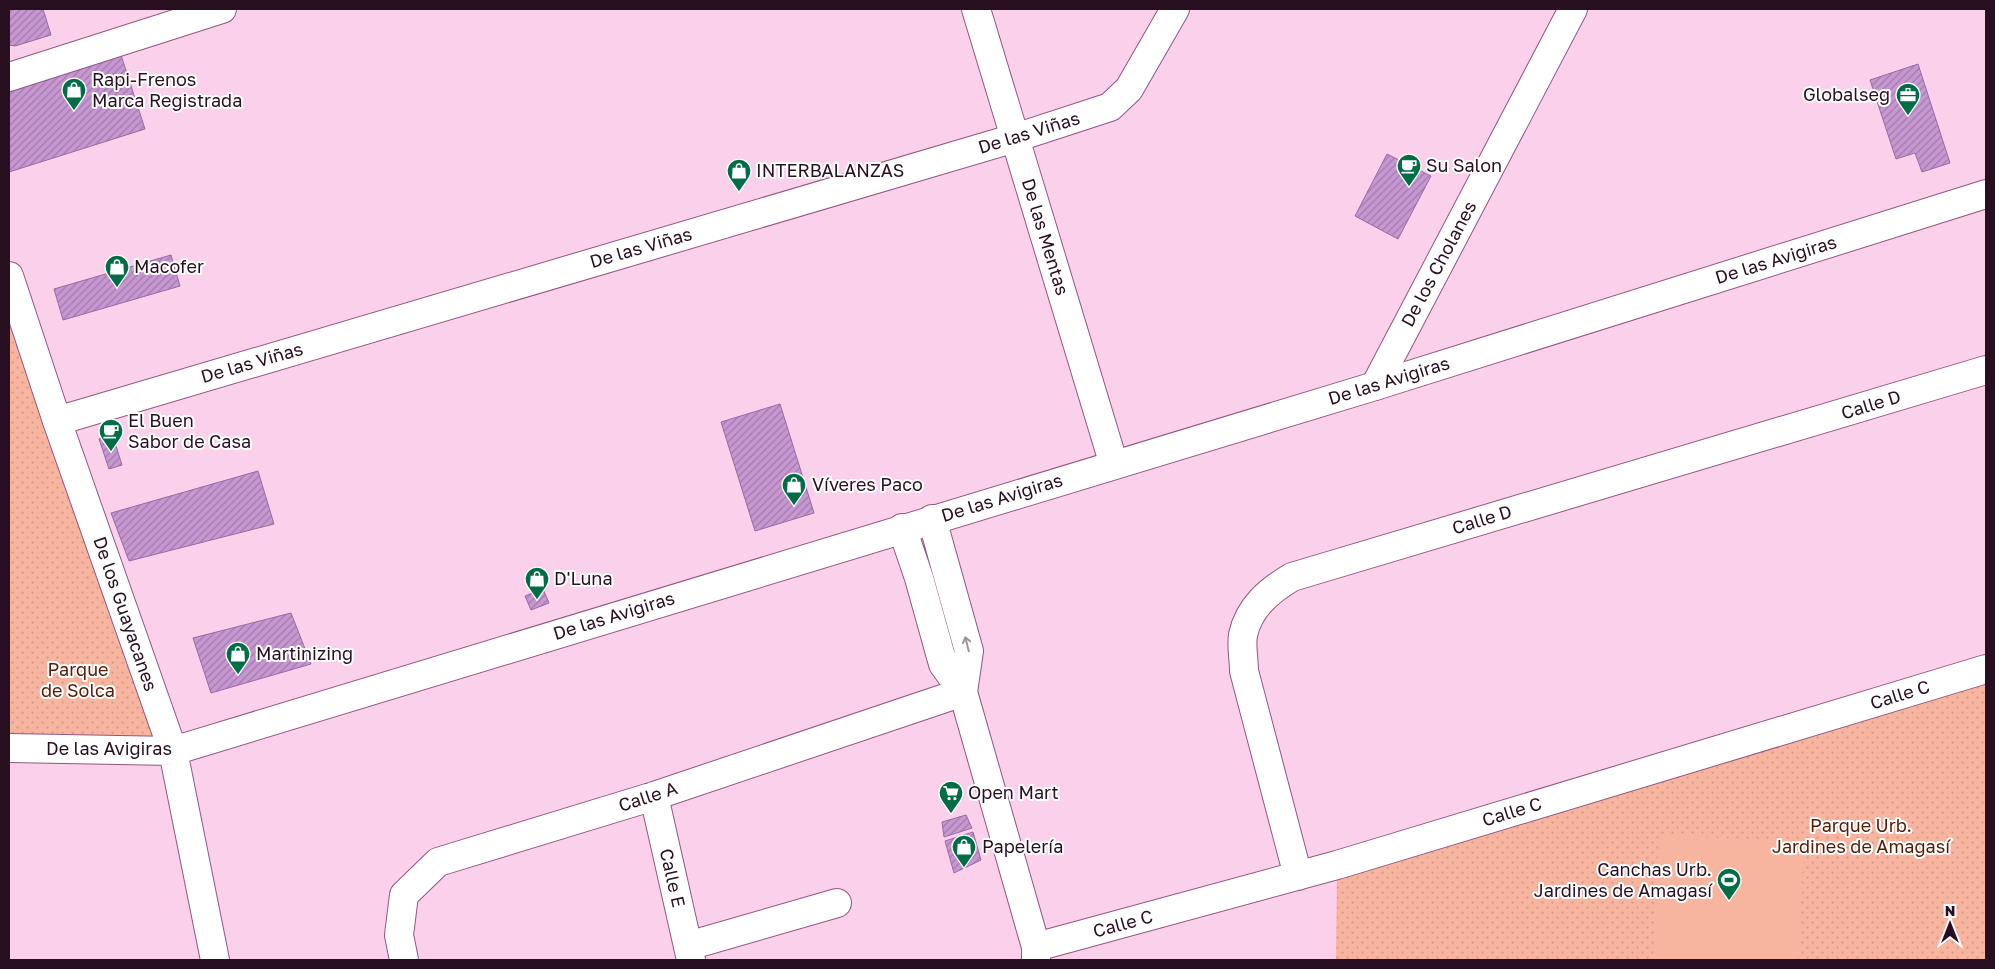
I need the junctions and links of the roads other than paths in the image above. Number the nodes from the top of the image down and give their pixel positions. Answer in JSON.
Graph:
{"nodes":[{"id":1,"x":222,"y":9,"type":"edge"},
{"id":2,"x":976,"y":9,"type":"edge"},
{"id":3,"x":1175,"y":9,"type":"edge"},
{"id":4,"x":1573,"y":9,"type":"edge"},
{"id":5,"x":9,"y":78,"type":"edge"},
{"id":6,"x":1015,"y":138,"type":"junction"},
{"id":7,"x":1986,"y":194,"type":"edge"},
{"id":8,"x":9,"y":276,"type":"edge"},
{"id":9,"x":1986,"y":370,"type":"edge"},
{"id":10,"x":1375,"y":386,"type":"junction"},
{"id":11,"x":57,"y":421,"type":"junction"},
{"id":12,"x":1114,"y":465,"type":"junction"},
{"id":13,"x":932,"y":519,"type":"junction"},
{"id":14,"x":902,"y":528,"type":"junction"},
{"id":15,"x":1986,"y":670,"type":"edge"},
{"id":16,"x":963,"y":692,"type":"junction"},
{"id":17,"x":9,"y":748,"type":"edge"},
{"id":18,"x":173,"y":751,"type":"junction"},
{"id":19,"x":654,"y":796,"type":"junction"},
{"id":20,"x":1298,"y":876,"type":"junction"},
{"id":21,"x":837,"y":903,"type":"dead end"},
{"id":22,"x":689,"y":953,"type":"edge"},
{"id":23,"x":1036,"y":954,"type":"edge"},
{"id":24,"x":215,"y":960,"type":"edge"},
{"id":25,"x":404,"y":960,"type":"edge"}],
"edges":[{"from":1,"to":5,"type":"street"},
{"from":2,"to":6,"type":"street","name":"De las Mentas"},
{"from":3,"to":6,"type":"street","name":"De las Viñas"},
{"from":4,"to":10,"type":"street","name":"De los Cholanes"},
{"from":6,"to":11,"type":"street","name":"De las Viñas"},
{"from":6,"to":12,"type":"street","name":"De las Mentas"},
{"from":7,"to":10,"type":"street","name":"De las Avigiras"},
{"from":8,"to":11,"type":"street","name":"De los Guayacanes"},
{"from":9,"to":20,"type":"street","name":"Calle D"},
{"from":10,"to":12,"type":"street","name":"De las Avigiras"},
{"from":11,"to":18,"type":"street","name":"De los Guayacanes"},
{"from":12,"to":13,"type":"street","name":"De las Avigiras"},
{"from":13,"to":14,"type":"street","name":"De las Avigiras"},
{"from":16,"to":13,"type":"street","one_way":true},
{"from":14,"to":16,"type":"street"},
{"from":14,"to":18,"type":"street","name":"De las Avigiras"},
{"from":15,"to":20,"type":"street","name":"Calle C"},
{"from":16,"to":19,"type":"street","name":"Calle A"},
{"from":16,"to":23,"type":"street"},
{"from":17,"to":18,"type":"street","name":"De las Avigiras"},
{"from":18,"to":24,"type":"street","name":"De los Guayacanes"},
{"from":19,"to":22,"type":"street","name":"Calle E"},
{"from":19,"to":25,"type":"street","name":"Calle A"},
{"from":20,"to":23,"type":"street","name":"Calle C"},
{"from":21,"to":22,"type":"street"}]}
